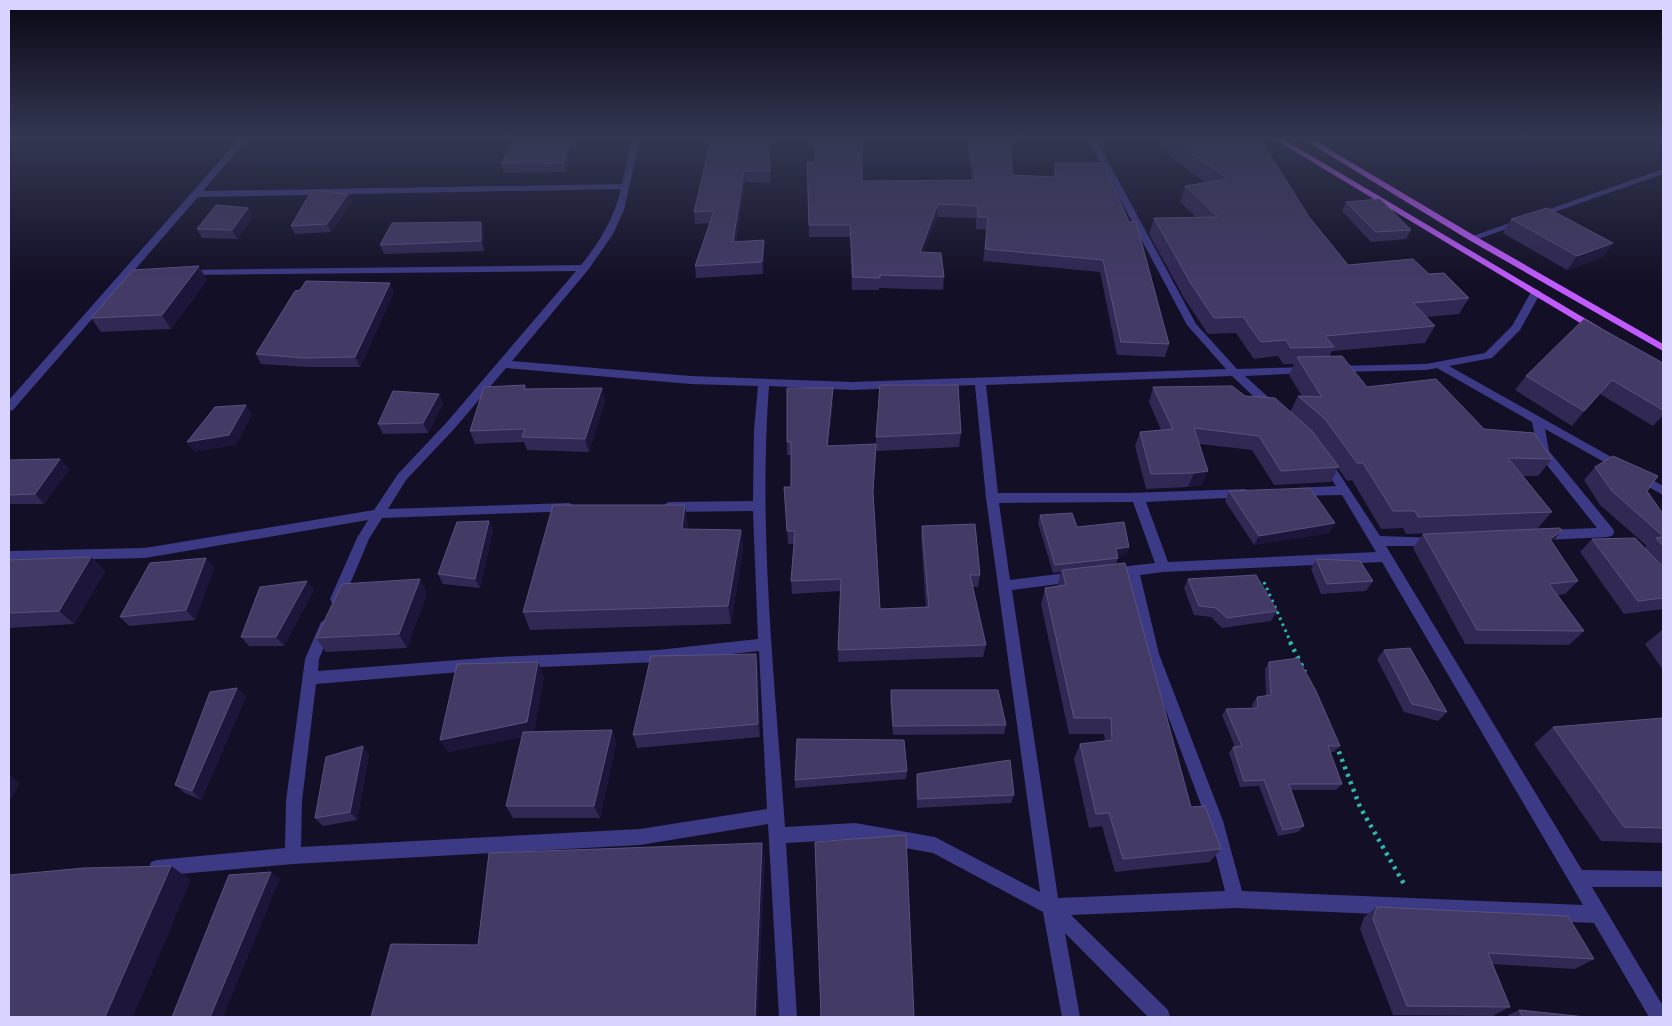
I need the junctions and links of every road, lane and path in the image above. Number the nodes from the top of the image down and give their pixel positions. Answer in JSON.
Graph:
{"nodes":[{"id":1,"x":626,"y":186,"type":"edge"},
{"id":2,"x":201,"y":187,"type":"edge"},
{"id":3,"x":579,"y":187,"type":"edge"},
{"id":4,"x":1119,"y":187,"type":"edge"},
{"id":5,"x":1360,"y":187,"type":"edge"},
{"id":6,"x":1388,"y":187,"type":"edge"},
{"id":7,"x":1618,"y":187,"type":"edge"},
{"id":8,"x":195,"y":194,"type":"junction"},
{"id":9,"x":1472,"y":238,"type":"junction"},
{"id":10,"x":585,"y":268,"type":"junction"},
{"id":11,"x":177,"y":272,"type":"edge"},
{"id":12,"x":1536,"y":292,"type":"junction"},
{"id":13,"x":1604,"y":332,"type":"edge"},
{"id":14,"x":1663,"y":348,"type":"edge"},
{"id":15,"x":504,"y":364,"type":"junction"},
{"id":16,"x":1439,"y":365,"type":"junction"},
{"id":17,"x":1233,"y":371,"type":"junction"},
{"id":18,"x":980,"y":381,"type":"junction"},
{"id":19,"x":764,"y":382,"type":"junction"},
{"id":20,"x":9,"y":407,"type":"edge"},
{"id":21,"x":1282,"y":416,"type":"edge"},
{"id":22,"x":1537,"y":419,"type":"junction"},
{"id":23,"x":1314,"y":448,"type":"edge"},
{"id":24,"x":1345,"y":490,"type":"junction"},
{"id":25,"x":1663,"y":491,"type":"edge"},
{"id":26,"x":1259,"y":492,"type":"edge"},
{"id":27,"x":1278,"y":492,"type":"edge"},
{"id":28,"x":992,"y":498,"type":"junction"},
{"id":29,"x":1138,"y":498,"type":"junction"},
{"id":30,"x":759,"y":506,"type":"junction"},
{"id":31,"x":660,"y":507,"type":"edge"},
{"id":32,"x":581,"y":508,"type":"edge"},
{"id":33,"x":378,"y":514,"type":"junction"},
{"id":34,"x":1608,"y":532,"type":"junction"},
{"id":35,"x":1530,"y":536,"type":"edge"},
{"id":36,"x":1376,"y":541,"type":"junction"},
{"id":37,"x":1444,"y":541,"type":"edge"},
{"id":38,"x":1623,"y":541,"type":"edge"},
{"id":39,"x":9,"y":556,"type":"edge"},
{"id":40,"x":1386,"y":557,"type":"junction"},
{"id":41,"x":1256,"y":563,"type":"junction"},
{"id":42,"x":1163,"y":567,"type":"junction"},
{"id":43,"x":1132,"y":571,"type":"junction"},
{"id":44,"x":1102,"y":574,"type":"edge"},
{"id":45,"x":1083,"y":576,"type":"edge"},
{"id":46,"x":1005,"y":586,"type":"junction"},
{"id":47,"x":765,"y":644,"type":"junction"},
{"id":48,"x":1306,"y":673,"type":"edge"},
{"id":49,"x":310,"y":678,"type":"junction"},
{"id":50,"x":1333,"y":735,"type":"edge"},
{"id":51,"x":777,"y":815,"type":"junction"},
{"id":52,"x":778,"y":835,"type":"junction"},
{"id":53,"x":293,"y":856,"type":"junction"},
{"id":54,"x":136,"y":870,"type":"edge"},
{"id":55,"x":1577,"y":878,"type":"junction"},
{"id":56,"x":1663,"y":879,"type":"edge"},
{"id":57,"x":1236,"y":899,"type":"junction"},
{"id":58,"x":1416,"y":906,"type":"junction"},
{"id":59,"x":1051,"y":907,"type":"junction"},
{"id":60,"x":1598,"y":914,"type":"junction"},
{"id":61,"x":788,"y":1017,"type":"edge"},
{"id":62,"x":1071,"y":1017,"type":"edge"},
{"id":63,"x":1161,"y":1017,"type":"edge"},
{"id":64,"x":1659,"y":1017,"type":"edge"}],
"edges":[{"from":1,"to":10,"type":"street"},
{"from":2,"to":8,"type":"street"},
{"from":3,"to":8,"type":"street"},
{"from":4,"to":17,"type":"street"},
{"from":5,"to":12,"type":"main road"},
{"from":6,"to":9,"type":"main road"},
{"from":7,"to":9,"type":"street"},
{"from":8,"to":20,"type":"street"},
{"from":9,"to":14,"type":"main road"},
{"from":10,"to":11,"type":"street"},
{"from":10,"to":15,"type":"street"},
{"from":12,"to":13,"type":"main road"},
{"from":12,"to":16,"type":"street"},
{"from":15,"to":19,"type":"street"},
{"from":15,"to":33,"type":"street"},
{"from":16,"to":17,"type":"street"},
{"from":16,"to":22,"type":"street"},
{"from":17,"to":18,"type":"street"},
{"from":17,"to":21,"type":"street"},
{"from":18,"to":19,"type":"street"},
{"from":18,"to":28,"type":"street"},
{"from":19,"to":30,"type":"street"},
{"from":22,"to":25,"type":"street"},
{"from":22,"to":34,"type":"street"},
{"from":23,"to":24,"type":"street"},
{"from":24,"to":27,"type":"street"},
{"from":24,"to":36,"type":"street"},
{"from":26,"to":29,"type":"street"},
{"from":28,"to":29,"type":"street"},
{"from":28,"to":46,"type":"street"},
{"from":29,"to":42,"type":"street"},
{"from":30,"to":31,"type":"street"},
{"from":30,"to":47,"type":"street"},
{"from":32,"to":33,"type":"street"},
{"from":33,"to":39,"type":"street"},
{"from":33,"to":49,"type":"street"},
{"from":34,"to":35,"type":"street"},
{"from":34,"to":38,"type":"street"},
{"from":36,"to":37,"type":"street"},
{"from":36,"to":40,"type":"street"},
{"from":40,"to":41,"type":"street"},
{"from":40,"to":55,"type":"street"},
{"from":41,"to":42,"type":"street"},
{"from":41,"to":48,"type":"path"},
{"from":42,"to":43,"type":"street"},
{"from":43,"to":44,"type":"street"},
{"from":43,"to":57,"type":"street"},
{"from":45,"to":46,"type":"street"},
{"from":46,"to":59,"type":"street"},
{"from":47,"to":49,"type":"street"},
{"from":47,"to":51,"type":"street"},
{"from":49,"to":53,"type":"street"},
{"from":50,"to":58,"type":"path"},
{"from":51,"to":52,"type":"street"},
{"from":51,"to":53,"type":"street"},
{"from":52,"to":59,"type":"street"},
{"from":52,"to":61,"type":"street"},
{"from":53,"to":54,"type":"street"},
{"from":55,"to":56,"type":"street"},
{"from":55,"to":60,"type":"street"},
{"from":57,"to":58,"type":"street"},
{"from":57,"to":59,"type":"street"},
{"from":58,"to":60,"type":"street"},
{"from":59,"to":62,"type":"street"},
{"from":59,"to":63,"type":"street"},
{"from":60,"to":64,"type":"street"}]}
